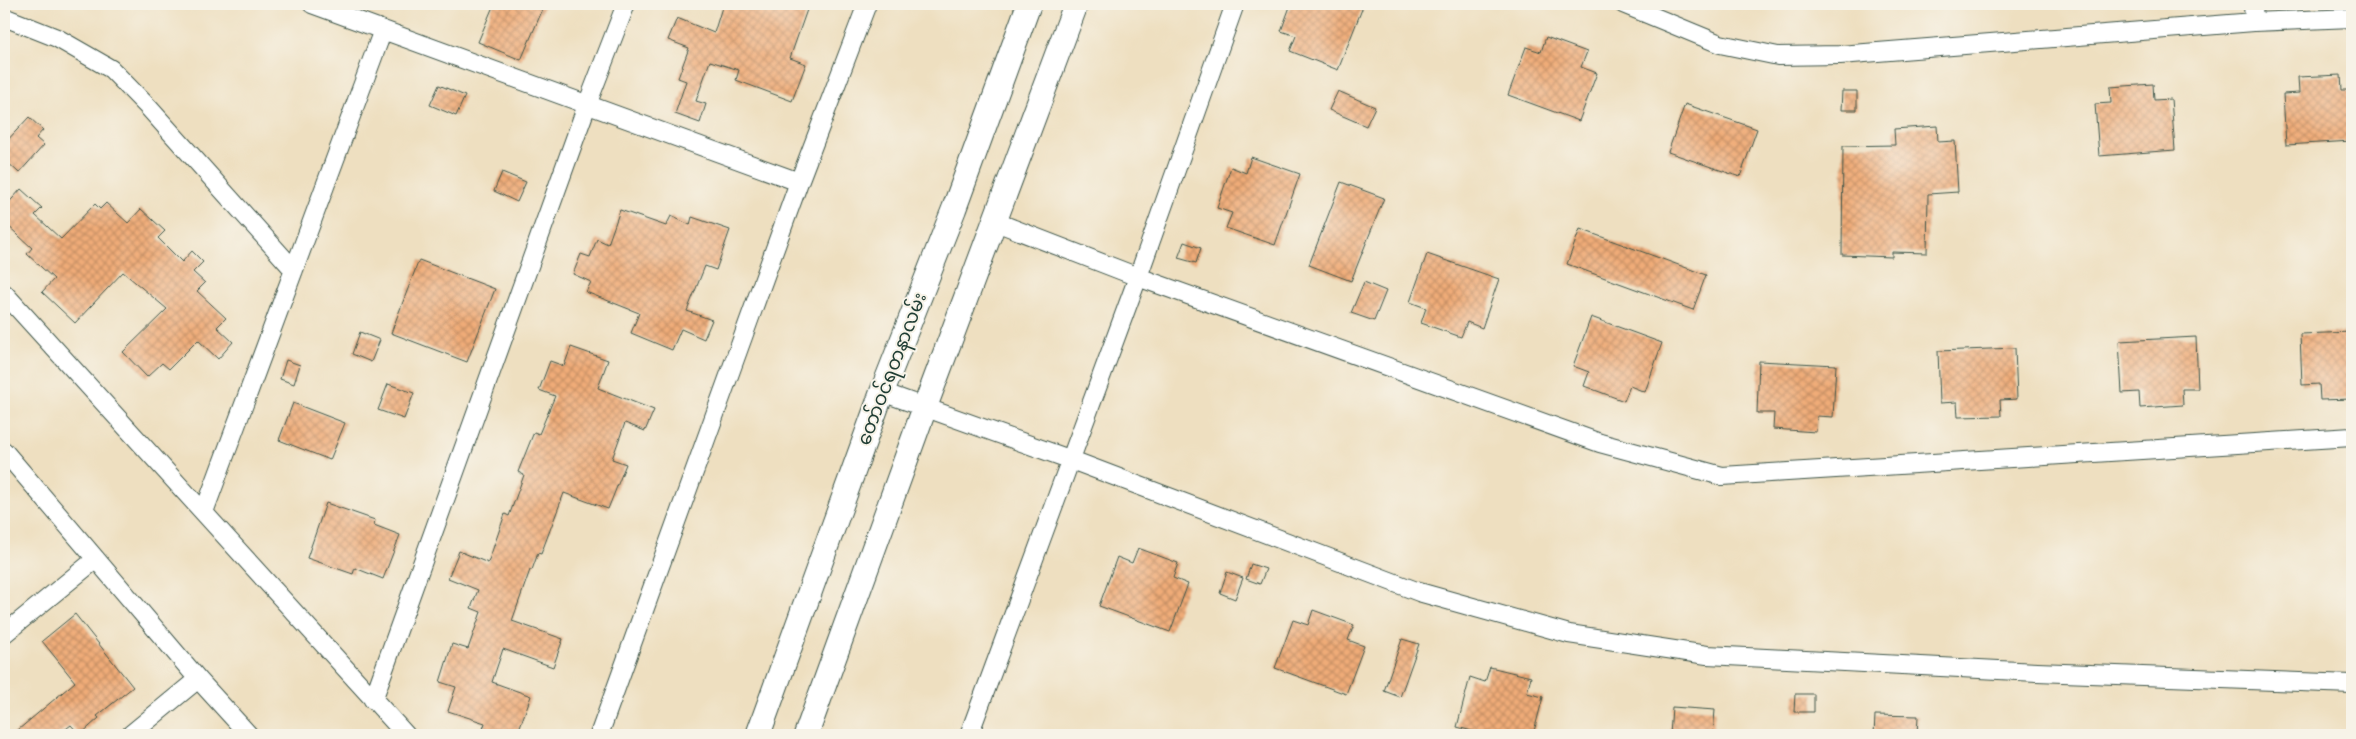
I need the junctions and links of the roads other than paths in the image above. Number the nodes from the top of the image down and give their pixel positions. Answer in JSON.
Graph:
{"nodes":[{"id":1,"x":312,"y":4,"type":"edge"},
{"id":2,"x":626,"y":4,"type":"edge"},
{"id":3,"x":867,"y":4,"type":"edge"},
{"id":4,"x":1029,"y":4,"type":"edge"},
{"id":5,"x":1076,"y":4,"type":"edge"},
{"id":6,"x":1235,"y":4,"type":"edge"},
{"id":7,"x":1623,"y":4,"type":"edge"},
{"id":8,"x":2252,"y":4,"type":"edge"},
{"id":9,"x":4,"y":17,"type":"edge"},
{"id":10,"x":2352,"y":18,"type":"edge"},
{"id":11,"x":2254,"y":22,"type":"junction"},
{"id":12,"x":383,"y":30,"type":"junction"},
{"id":13,"x":587,"y":105,"type":"junction"},
{"id":14,"x":799,"y":182,"type":"junction"},
{"id":15,"x":996,"y":222,"type":"junction"},
{"id":16,"x":294,"y":270,"type":"junction"},
{"id":17,"x":1138,"y":277,"type":"junction"},
{"id":18,"x":4,"y":294,"type":"edge"},
{"id":19,"x":882,"y":392,"type":"junction"},
{"id":20,"x":925,"y":407,"type":"junction"},
{"id":21,"x":2352,"y":437,"type":"edge"},
{"id":22,"x":4,"y":451,"type":"edge"},
{"id":23,"x":1069,"y":459,"type":"junction"},
{"id":24,"x":204,"y":512,"type":"junction"},
{"id":25,"x":96,"y":559,"type":"junction"},
{"id":26,"x":4,"y":634,"type":"edge"},
{"id":27,"x":198,"y":679,"type":"junction"},
{"id":28,"x":2352,"y":684,"type":"edge"},
{"id":29,"x":373,"y":700,"type":"junction"},
{"id":30,"x":130,"y":735,"type":"edge"},
{"id":31,"x":249,"y":735,"type":"edge"},
{"id":32,"x":406,"y":735,"type":"edge"},
{"id":33,"x":599,"y":735,"type":"edge"},
{"id":34,"x":758,"y":735,"type":"edge"},
{"id":35,"x":806,"y":735,"type":"edge"},
{"id":36,"x":968,"y":735,"type":"edge"}],
"edges":[{"from":1,"to":12,"type":"street"},
{"from":2,"to":13,"type":"street"},
{"from":3,"to":14,"type":"street"},
{"from":4,"to":19,"type":"main road","name":"တော်ဝင်ရတနာလမ်း"},
{"from":5,"to":15,"type":"main road"},
{"from":6,"to":17,"type":"street"},
{"from":7,"to":11,"type":"street"},
{"from":8,"to":11,"type":"street"},
{"from":9,"to":16,"type":"street"},
{"from":10,"to":11,"type":"street"},
{"from":12,"to":13,"type":"street"},
{"from":12,"to":16,"type":"street"},
{"from":13,"to":14,"type":"street"},
{"from":13,"to":29,"type":"street"},
{"from":14,"to":33,"type":"street"},
{"from":15,"to":17,"type":"street"},
{"from":15,"to":20,"type":"main road"},
{"from":16,"to":24,"type":"street"},
{"from":17,"to":21,"type":"street"},
{"from":17,"to":23,"type":"street"},
{"from":18,"to":24,"type":"street"},
{"from":19,"to":20,"type":"street"},
{"from":19,"to":34,"type":"main road","name":"တော်ဝင်ရတနာလမ်း"},
{"from":20,"to":23,"type":"street"},
{"from":20,"to":35,"type":"main road"},
{"from":22,"to":25,"type":"street"},
{"from":23,"to":28,"type":"street"},
{"from":23,"to":36,"type":"street"},
{"from":24,"to":29,"type":"street"},
{"from":25,"to":26,"type":"street"},
{"from":25,"to":27,"type":"street"},
{"from":27,"to":30,"type":"street"},
{"from":27,"to":31,"type":"street"},
{"from":29,"to":32,"type":"street"}]}
